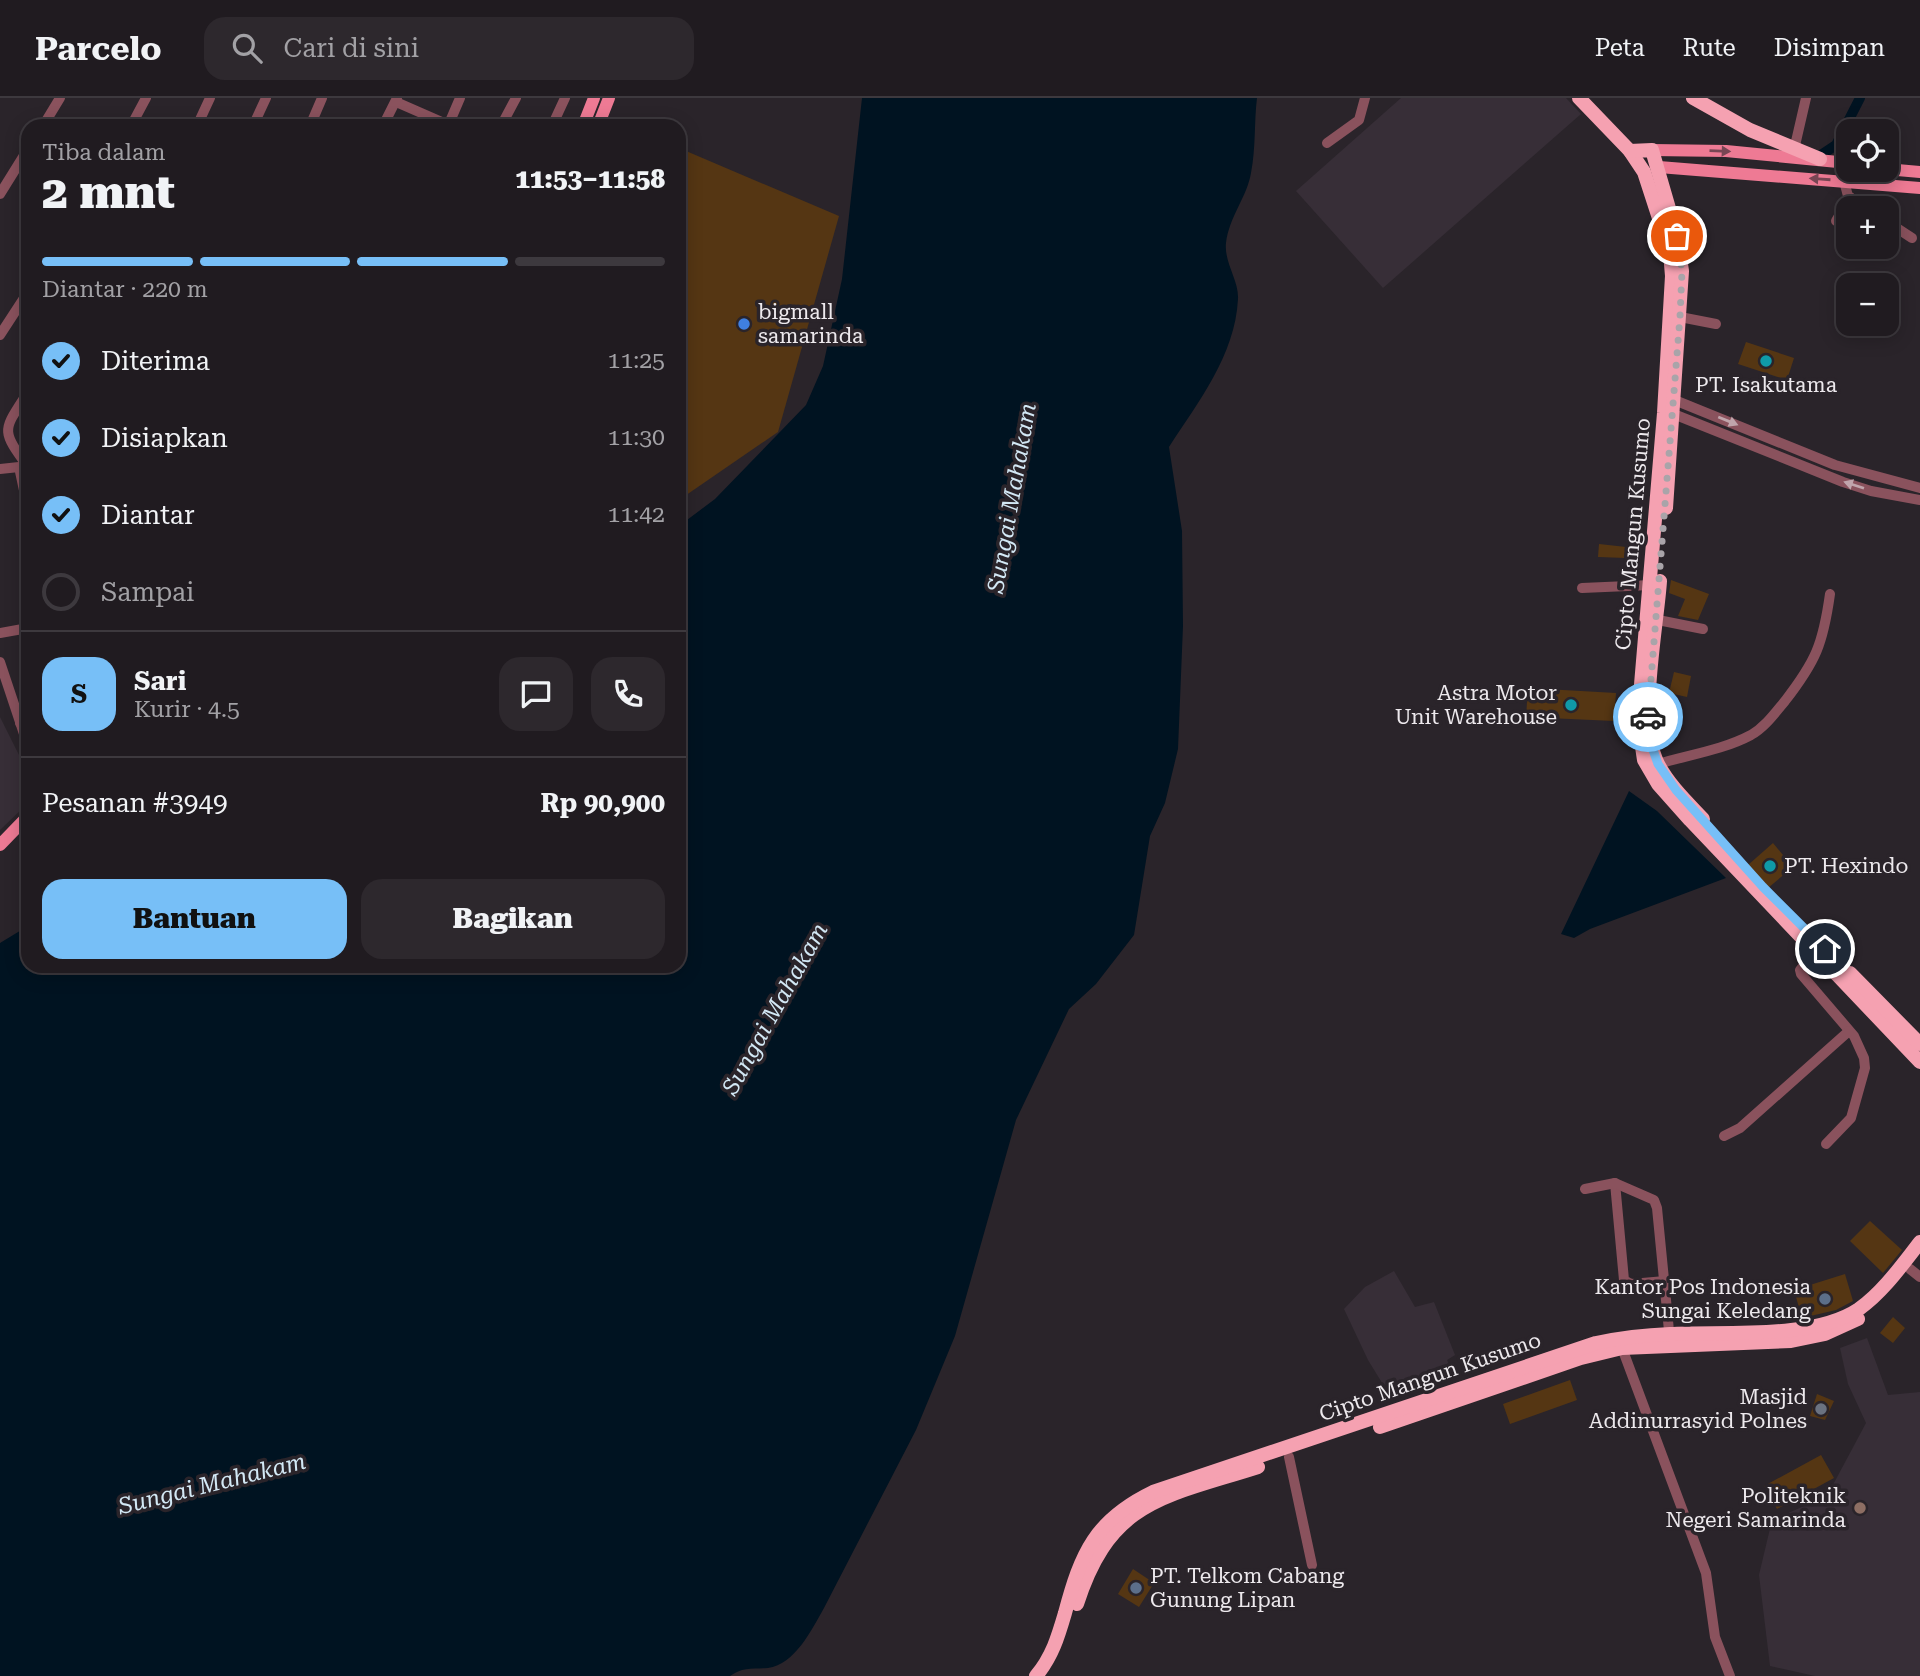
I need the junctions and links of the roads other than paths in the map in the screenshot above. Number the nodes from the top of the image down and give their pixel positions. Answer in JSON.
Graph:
{"nodes":[{"id":1,"x":60,"y":98,"type":"edge"},
{"id":2,"x":146,"y":98,"type":"edge"},
{"id":3,"x":210,"y":98,"type":"edge"},
{"id":4,"x":266,"y":98,"type":"edge"},
{"id":5,"x":322,"y":98,"type":"edge"},
{"id":6,"x":460,"y":98,"type":"edge"},
{"id":7,"x":516,"y":98,"type":"edge"},
{"id":8,"x":565,"y":98,"type":"edge"},
{"id":9,"x":594,"y":98,"type":"edge"},
{"id":10,"x":609,"y":98,"type":"edge"},
{"id":11,"x":1365,"y":98,"type":"edge"},
{"id":12,"x":1579,"y":98,"type":"edge"},
{"id":13,"x":1693,"y":98,"type":"edge"},
{"id":14,"x":1806,"y":98,"type":"edge"},
{"id":15,"x":397,"y":100,"type":"edge"},
{"id":16,"x":47,"y":119,"type":"edge"},
{"id":17,"x":135,"y":119,"type":"edge"},
{"id":18,"x":200,"y":119,"type":"edge"},
{"id":19,"x":256,"y":119,"type":"edge"},
{"id":20,"x":313,"y":119,"type":"edge"},
{"id":21,"x":387,"y":119,"type":"edge"},
{"id":22,"x":435,"y":119,"type":"edge"},
{"id":23,"x":452,"y":119,"type":"edge"},
{"id":24,"x":506,"y":119,"type":"edge"},
{"id":25,"x":555,"y":119,"type":"edge"},
{"id":26,"x":586,"y":119,"type":"edge"},
{"id":27,"x":601,"y":119,"type":"edge"},
{"id":28,"x":1327,"y":143,"type":"dead end"},
{"id":29,"x":1794,"y":149,"type":"junction"},
{"id":30,"x":1652,"y":150,"type":"junction"},
{"id":31,"x":1630,"y":151,"type":"junction"},
{"id":32,"x":21,"y":157,"type":"edge"},
{"id":33,"x":1819,"y":159,"type":"junction"},
{"id":34,"x":1836,"y":161,"type":"edge"},
{"id":35,"x":1659,"y":167,"type":"junction"},
{"id":36,"x":1899,"y":170,"type":"edge"},
{"id":37,"x":1644,"y":172,"type":"junction"},
{"id":38,"x":1920,"y":172,"type":"edge"},
{"id":39,"x":4,"y":176,"type":"edge"},
{"id":40,"x":1836,"y":180,"type":"edge"},
{"id":41,"x":1854,"y":182,"type":"edge"},
{"id":42,"x":1888,"y":185,"type":"joint"},
{"id":43,"x":1920,"y":188,"type":"edge"},
{"id":44,"x":0,"y":194,"type":"edge"},
{"id":45,"x":1899,"y":230,"type":"edge"},
{"id":46,"x":1912,"y":238,"type":"dead end"},
{"id":47,"x":21,"y":310,"type":"edge"},
{"id":48,"x":1680,"y":317,"type":"junction"},
{"id":49,"x":1716,"y":324,"type":"dead end"},
{"id":50,"x":0,"y":335,"type":"edge"},
{"id":51,"x":21,"y":403,"type":"edge"},
{"id":52,"x":1669,"y":405,"type":"junction"},
{"id":53,"x":21,"y":461,"type":"edge"},
{"id":54,"x":21,"y":468,"type":"edge"},
{"id":55,"x":0,"y":469,"type":"edge"},
{"id":56,"x":1920,"y":486,"type":"edge"},
{"id":57,"x":1920,"y":500,"type":"edge"},
{"id":58,"x":1651,"y":585,"type":"junction"},
{"id":59,"x":1582,"y":587,"type":"dead end"},
{"id":60,"x":1830,"y":594,"type":"dead end"},
{"id":61,"x":1657,"y":620,"type":"junction"},
{"id":62,"x":21,"y":629,"type":"edge"},
{"id":63,"x":1703,"y":629,"type":"dead end"},
{"id":64,"x":0,"y":633,"type":"edge"},
{"id":65,"x":1,"y":669,"type":"edge"},
{"id":66,"x":20,"y":723,"type":"joint"},
{"id":67,"x":21,"y":726,"type":"edge"},
{"id":68,"x":1658,"y":764,"type":"junction"},
{"id":69,"x":21,"y":823,"type":"edge"},
{"id":70,"x":0,"y":845,"type":"edge"},
{"id":71,"x":1815,"y":951,"type":"junction"},
{"id":72,"x":1849,"y":1031,"type":"junction"},
{"id":73,"x":1920,"y":1044,"type":"edge"},
{"id":74,"x":1920,"y":1062,"type":"edge"},
{"id":75,"x":1724,"y":1136,"type":"dead end"},
{"id":76,"x":1826,"y":1144,"type":"dead end"},
{"id":77,"x":1615,"y":1183,"type":"junction"},
{"id":78,"x":1585,"y":1189,"type":"dead end"},
{"id":79,"x":1920,"y":1242,"type":"edge"},
{"id":80,"x":1920,"y":1256,"type":"edge"},
{"id":81,"x":1915,"y":1273,"type":"edge"},
{"id":82,"x":1665,"y":1281,"type":"junction"},
{"id":83,"x":1670,"y":1340,"type":"junction"},
{"id":84,"x":1622,"y":1348,"type":"junction"},
{"id":85,"x":1372,"y":1424,"type":"junction"},
{"id":86,"x":1289,"y":1457,"type":"junction"},
{"id":87,"x":1312,"y":1565,"type":"dead end"},
{"id":88,"x":1036,"y":1676,"type":"edge"},
{"id":89,"x":1048,"y":1676,"type":"edge"},
{"id":90,"x":1730,"y":1676,"type":"edge"}],
"edges":[{"from":1,"to":16,"type":"street"},
{"from":2,"to":17,"type":"street"},
{"from":3,"to":18,"type":"street"},
{"from":4,"to":19,"type":"street"},
{"from":5,"to":20,"type":"street"},
{"from":6,"to":23,"type":"street"},
{"from":7,"to":24,"type":"street"},
{"from":8,"to":25,"type":"street"},
{"from":9,"to":26,"type":"main road"},
{"from":10,"to":27,"type":"main road"},
{"from":11,"to":28,"type":"street"},
{"from":12,"to":31,"type":"highway","name":"Cipto Mangun Kusumo"},
{"from":13,"to":29,"type":"highway"},
{"from":14,"to":29,"type":"street"},
{"from":15,"to":21,"type":"street"},
{"from":15,"to":22,"type":"street"},
{"from":29,"to":33,"type":"highway"},
{"from":30,"to":31,"type":"highway"},
{"from":30,"to":33,"type":"main road","one_way":true},
{"from":30,"to":35,"type":"highway","name":"Cipto Mangun Kusumo"},
{"from":31,"to":37,"type":"highway","name":"Cipto Mangun Kusumo"},
{"from":32,"to":39,"type":"street"},
{"from":33,"to":34,"type":"main road"},
{"from":35,"to":37,"type":"highway"},
{"from":40,"to":35,"type":"main road","one_way":true},
{"from":35,"to":48,"type":"highway","name":"Cipto Mangun Kusumo"},
{"from":36,"to":38,"type":"main road"},
{"from":37,"to":52,"type":"highway","name":"Cipto Mangun Kusumo"},
{"from":39,"to":44,"type":"street"},
{"from":41,"to":42,"type":"main road"},
{"from":42,"to":43,"type":"main road"},
{"from":45,"to":46,"type":"street"},
{"from":47,"to":50,"type":"street"},
{"from":48,"to":49,"type":"street"},
{"from":48,"to":52,"type":"highway","name":"Cipto Mangun Kusumo"},
{"from":51,"to":53,"type":"street"},
{"from":52,"to":56,"type":"street","one_way":true},
{"from":57,"to":52,"type":"street","one_way":true},
{"from":52,"to":58,"type":"highway","name":"Cipto Mangun Kusumo"},
{"from":52,"to":61,"type":"highway","name":"Cipto Mangun Kusumo"},
{"from":54,"to":55,"type":"street"},
{"from":56,"to":57,"type":"street"},
{"from":58,"to":59,"type":"street"},
{"from":58,"to":71,"type":"highway","name":"Cipto Mangun Kusumo"},
{"from":60,"to":68,"type":"street"},
{"from":61,"to":63,"type":"street"},
{"from":61,"to":68,"type":"highway","name":"Cipto Mangun Kusumo"},
{"from":62,"to":64,"type":"street"},
{"from":65,"to":66,"type":"street"},
{"from":66,"to":67,"type":"street"},
{"from":68,"to":73,"type":"highway","name":"Cipto Mangun Kusumo"},
{"from":69,"to":70,"type":"main road"},
{"from":71,"to":72,"type":"street"},
{"from":71,"to":74,"type":"highway","name":"Cipto Mangun Kusumo"},
{"from":72,"to":75,"type":"street"},
{"from":72,"to":76,"type":"street"},
{"from":77,"to":78,"type":"street"},
{"from":77,"to":82,"type":"street"},
{"from":77,"to":82,"type":"street"},
{"from":79,"to":83,"type":"highway","name":"Cipto Mangun Kusumo"},
{"from":80,"to":81,"type":"highway","name":"Cipto Mangun Kusumo"},
{"from":81,"to":83,"type":"highway","name":"Cipto Mangun Kusumo"},
{"from":82,"to":83,"type":"street"},
{"from":83,"to":84,"type":"highway","name":"Cipto Mangun Kusumo"},
{"from":83,"to":85,"type":"highway","name":"Cipto Mangun Kusumo"},
{"from":84,"to":85,"type":"highway","name":"Cipto Mangun Kusumo"},
{"from":84,"to":90,"type":"street"},
{"from":85,"to":86,"type":"highway","name":"Cipto Mangun Kusumo"},
{"from":85,"to":88,"type":"highway","name":"Cipto Mangun Kusumo"},
{"from":86,"to":87,"type":"street"},
{"from":86,"to":89,"type":"highway","name":"Cipto Mangun Kusumo"}]}
